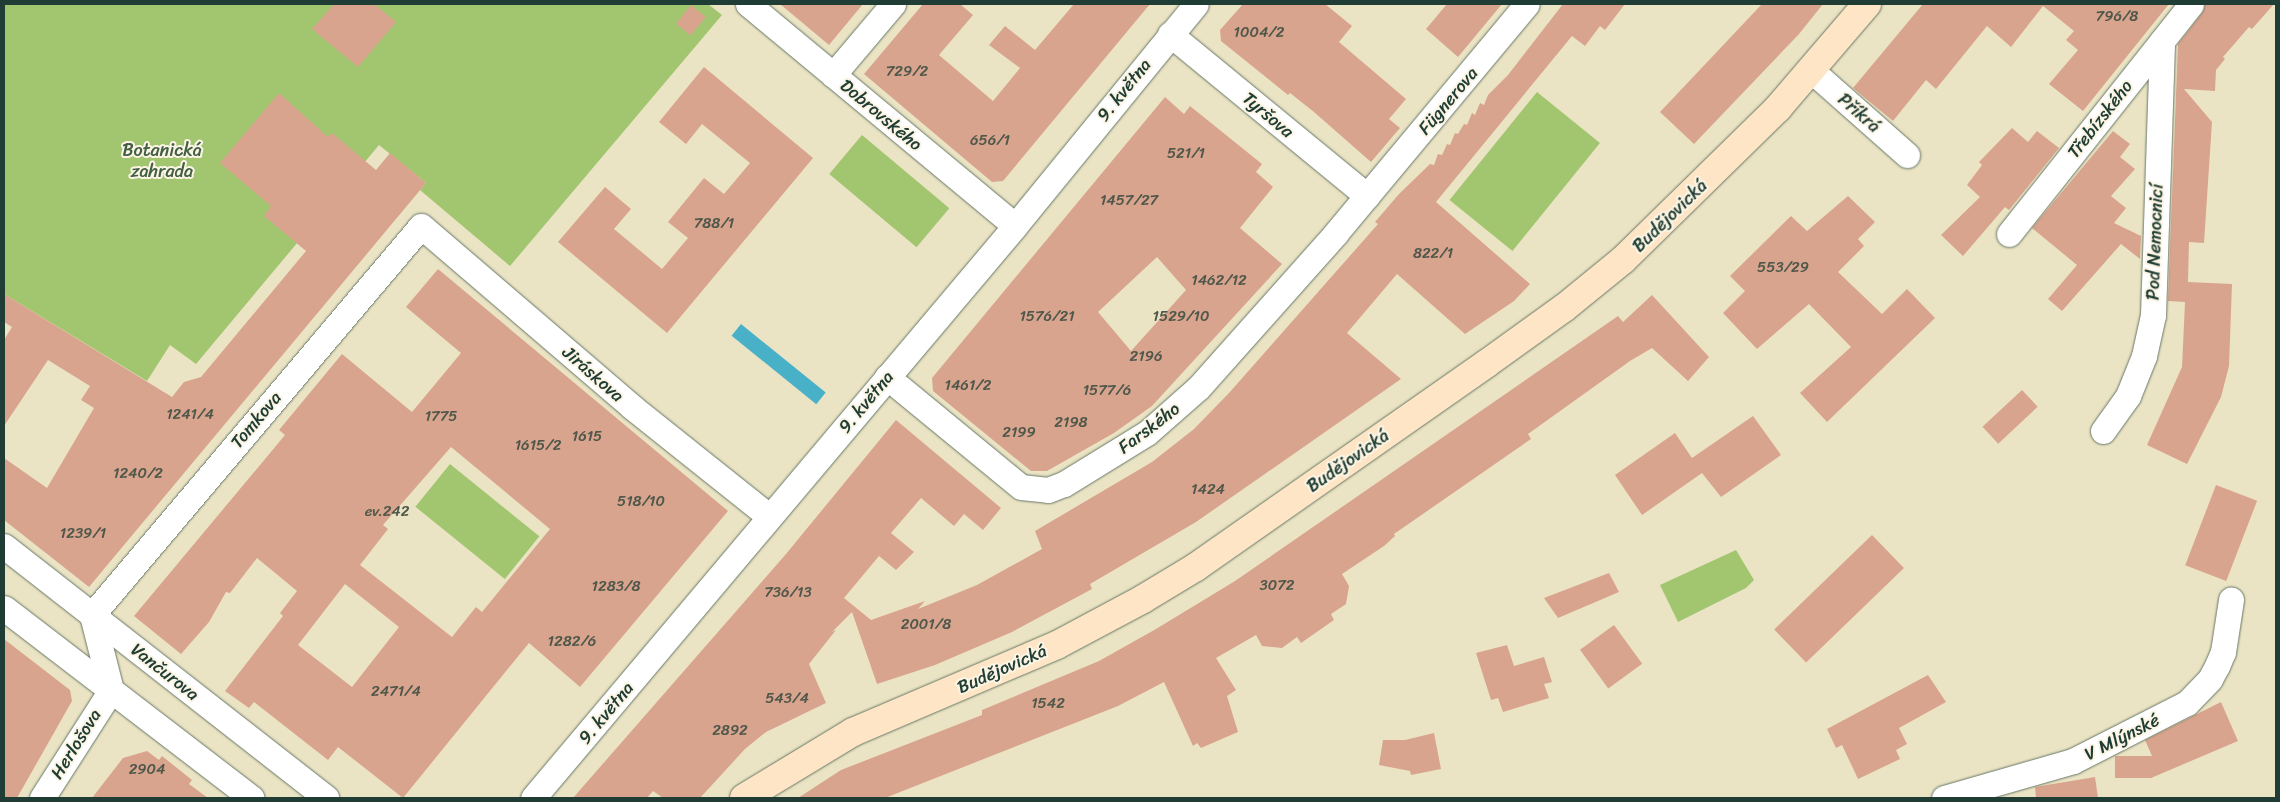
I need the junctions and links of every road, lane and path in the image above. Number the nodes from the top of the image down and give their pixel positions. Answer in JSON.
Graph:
{"nodes":[{"id":1,"x":748,"y":4,"type":"edge"},
{"id":2,"x":893,"y":4,"type":"edge"},
{"id":3,"x":1196,"y":4,"type":"edge"},
{"id":4,"x":1527,"y":4,"type":"edge"},
{"id":5,"x":1867,"y":4,"type":"edge"},
{"id":6,"x":2191,"y":4,"type":"edge"},
{"id":7,"x":1170,"y":34,"type":"junction"},
{"id":8,"x":2162,"y":41,"type":"junction"},
{"id":9,"x":1812,"y":71,"type":"junction"},
{"id":10,"x":833,"y":74,"type":"junction"},
{"id":11,"x":1907,"y":154,"type":"dead end"},
{"id":12,"x":1367,"y":196,"type":"junction"},
{"id":13,"x":421,"y":226,"type":"joint"},
{"id":14,"x":1014,"y":226,"type":"junction"},
{"id":15,"x":2009,"y":234,"type":"dead end"},
{"id":16,"x":887,"y":378,"type":"junction"},
{"id":17,"x":2103,"y":431,"type":"dead end"},
{"id":18,"x":770,"y":517,"type":"junction"},
{"id":19,"x":4,"y":546,"type":"edge"},
{"id":20,"x":2231,"y":600,"type":"dead end"},
{"id":21,"x":4,"y":608,"type":"edge"},
{"id":22,"x":92,"y":615,"type":"junction"},
{"id":23,"x":111,"y":690,"type":"junction"},
{"id":24,"x":42,"y":798,"type":"edge"},
{"id":25,"x":252,"y":798,"type":"edge"},
{"id":26,"x":326,"y":798,"type":"edge"},
{"id":27,"x":533,"y":798,"type":"edge"},
{"id":28,"x":744,"y":798,"type":"edge"},
{"id":29,"x":1944,"y":798,"type":"edge"}],
"edges":[{"from":1,"to":10,"type":"street","name":"Dobrovského"},
{"from":2,"to":10,"type":"street"},
{"from":3,"to":7,"type":"street","name":"9. května"},
{"from":4,"to":12,"type":"street","name":"Fügnerova"},
{"from":5,"to":9,"type":"main road","name":"Budějovická"},
{"from":6,"to":8,"type":"street","name":"Třebízského"},
{"from":7,"to":12,"type":"street","name":"Tyršova"},
{"from":7,"to":14,"type":"street","name":"9. května"},
{"from":8,"to":15,"type":"street","name":"Třebízského"},
{"from":8,"to":17,"type":"street","name":"Pod Nemocnicí"},
{"from":9,"to":11,"type":"street","name":"Příkrá"},
{"from":9,"to":28,"type":"main road","name":"Budějovická"},
{"from":10,"to":14,"type":"street","name":"Dobrovského"},
{"from":12,"to":16,"type":"street","name":"Farského"},
{"from":13,"to":18,"type":"street","name":"Jiráskova"},
{"from":13,"to":22,"type":"street","name":"Tomkova"},
{"from":14,"to":16,"type":"street","name":"9. května"},
{"from":16,"to":18,"type":"street","name":"9. května"},
{"from":18,"to":27,"type":"street","name":"9. května"},
{"from":19,"to":22,"type":"street","name":"Vančurova"},
{"from":20,"to":29,"type":"street","name":"V Mlýnské"},
{"from":21,"to":23,"type":"street"},
{"from":22,"to":23,"type":"street"},
{"from":22,"to":26,"type":"street","name":"Vančurova"},
{"from":23,"to":24,"type":"street","name":"Herlošova"},
{"from":23,"to":25,"type":"street"}]}
